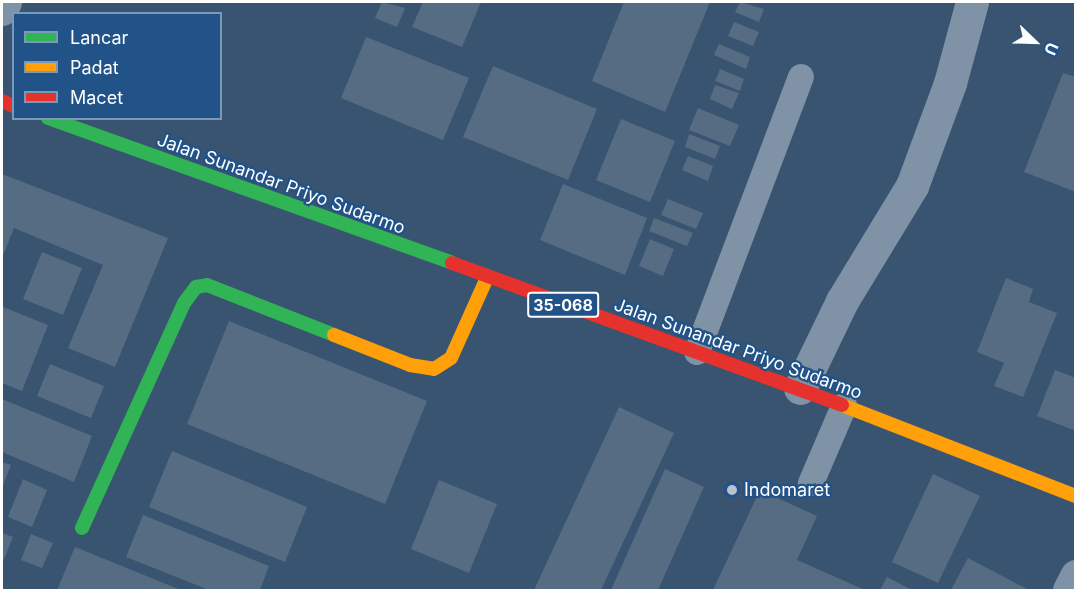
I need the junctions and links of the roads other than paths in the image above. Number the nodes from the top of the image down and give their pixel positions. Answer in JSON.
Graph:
{"nodes":[{"id":1,"x":5,"y":2,"type":"edge"},
{"id":2,"x":972,"y":2,"type":"edge"},
{"id":3,"x":2,"y":9,"type":"edge"},
{"id":4,"x":801,"y":77,"type":"dead end"},
{"id":5,"x":53,"y":120,"type":"edge"},
{"id":6,"x":487,"y":278,"type":"junction"},
{"id":7,"x":697,"y":352,"type":"junction"},
{"id":8,"x":800,"y":388,"type":"junction"},
{"id":9,"x":844,"y":406,"type":"junction"},
{"id":10,"x":811,"y":483,"type":"dead end"},
{"id":11,"x":1076,"y":496,"type":"edge"},
{"id":12,"x":82,"y":528,"type":"dead end"},
{"id":13,"x":1076,"y":576,"type":"edge"},
{"id":14,"x":1069,"y":591,"type":"edge"}],
"edges":[{"from":1,"to":3,"type":"street"},
{"from":2,"to":8,"type":"street"},
{"from":4,"to":7,"type":"lane"},
{"from":5,"to":6,"type":"main road","name":"Jalan Sunandar Priyo Sudarmo","number":"35-068"},
{"from":6,"to":7,"type":"main road","name":"Jalan Sunandar Priyo Sudarmo","number":"35-068"},
{"from":6,"to":12,"type":"main road"},
{"from":7,"to":8,"type":"main road","name":"Jalan Sunandar Priyo Sudarmo","number":"35-068"},
{"from":8,"to":9,"type":"main road","name":"Jalan Sunandar Priyo Sudarmo","number":"35-068"},
{"from":9,"to":10,"type":"lane"},
{"from":9,"to":11,"type":"main road","name":"Jalan Sunandar Priyo Sudarmo","number":"35-068"},
{"from":13,"to":14,"type":"street"}]}
